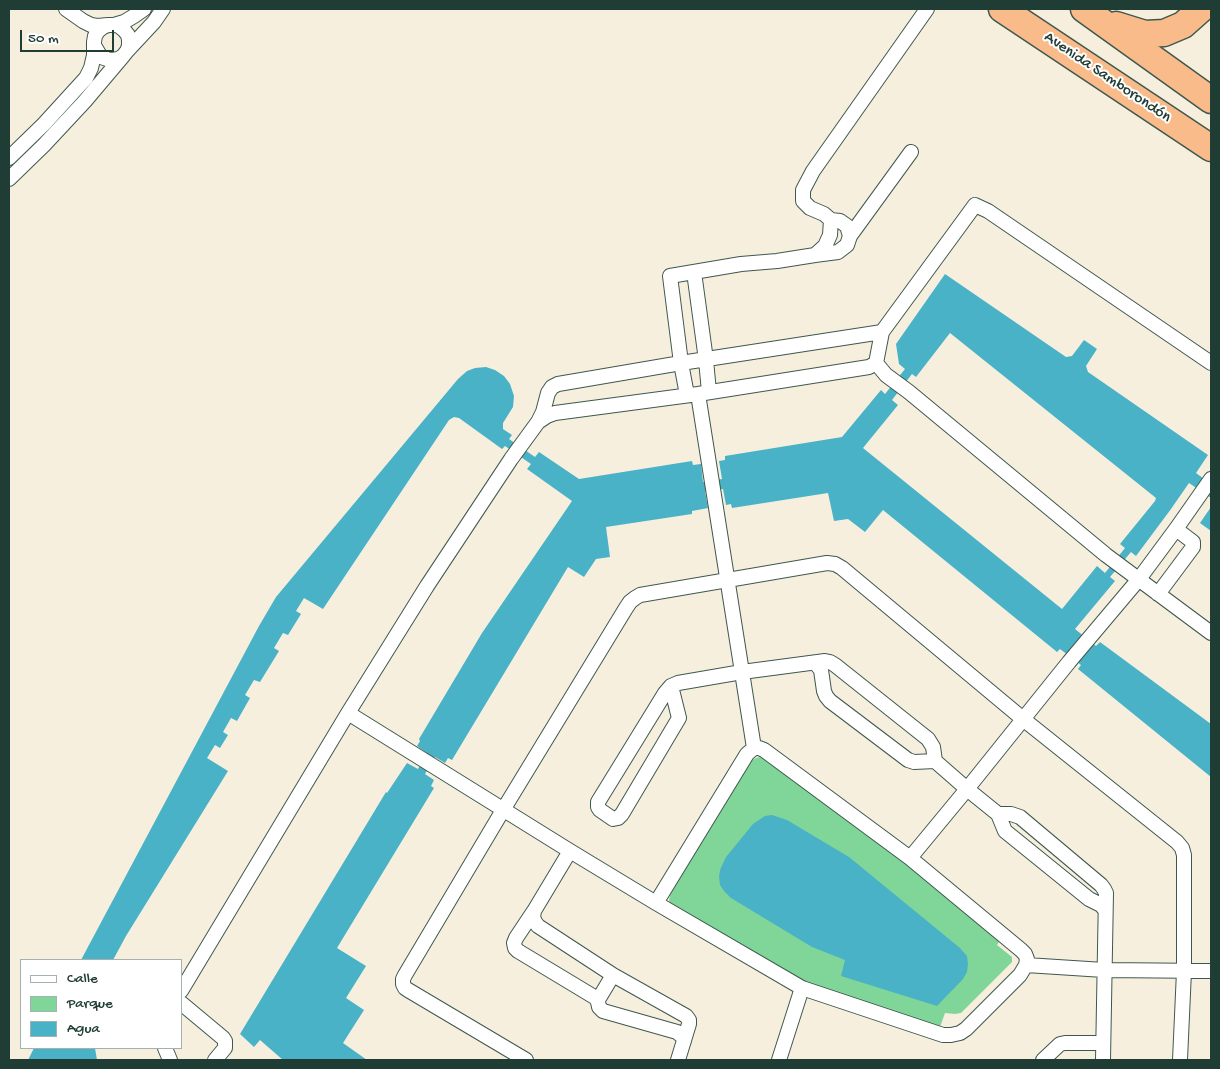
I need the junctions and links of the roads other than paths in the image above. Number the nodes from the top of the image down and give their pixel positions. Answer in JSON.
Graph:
{"nodes":[{"id":1,"x":66,"y":9,"type":"edge"},
{"id":2,"x":144,"y":9,"type":"edge"},
{"id":3,"x":164,"y":9,"type":"edge"},
{"id":4,"x":927,"y":9,"type":"edge"},
{"id":5,"x":1002,"y":9,"type":"edge"},
{"id":6,"x":1201,"y":9,"type":"edge"},
{"id":7,"x":1092,"y":14,"type":"edge"},
{"id":8,"x":83,"y":21,"type":"junction"},
{"id":9,"x":111,"y":25,"type":"junction"},
{"id":10,"x":95,"y":45,"type":"junction"},
{"id":11,"x":125,"y":54,"type":"junction"},
{"id":12,"x":1211,"y":100,"type":"edge"},
{"id":13,"x":1211,"y":148,"type":"edge"},
{"id":14,"x":912,"y":152,"type":"dead end"},
{"id":15,"x":9,"y":158,"type":"edge"},
{"id":16,"x":9,"y":179,"type":"edge"},
{"id":17,"x":831,"y":220,"type":"junction"},
{"id":18,"x":850,"y":236,"type":"junction"},
{"id":19,"x":815,"y":255,"type":"junction"},
{"id":20,"x":694,"y":272,"type":"junction"},
{"id":21,"x":882,"y":332,"type":"junction"},
{"id":22,"x":706,"y":360,"type":"junction"},
{"id":23,"x":1211,"y":363,"type":"edge"},
{"id":24,"x":681,"y":364,"type":"junction"},
{"id":25,"x":876,"y":364,"type":"junction"},
{"id":26,"x":698,"y":394,"type":"junction"},
{"id":27,"x":538,"y":422,"type":"junction"},
{"id":28,"x":1211,"y":479,"type":"edge"},
{"id":29,"x":1176,"y":530,"type":"junction"},
{"id":30,"x":1139,"y":579,"type":"junction"},
{"id":31,"x":728,"y":581,"type":"junction"},
{"id":32,"x":1158,"y":594,"type":"junction"},
{"id":33,"x":1211,"y":633,"type":"edge"},
{"id":34,"x":812,"y":663,"type":"junction"},
{"id":35,"x":742,"y":672,"type":"junction"},
{"id":36,"x":671,"y":686,"type":"junction"},
{"id":37,"x":348,"y":713,"type":"junction"},
{"id":38,"x":1023,"y":720,"type":"junction"},
{"id":39,"x":754,"y":748,"type":"junction"},
{"id":40,"x":936,"y":761,"type":"junction"},
{"id":41,"x":968,"y":789,"type":"junction"},
{"id":42,"x":503,"y":810,"type":"junction"},
{"id":43,"x":998,"y":814,"type":"junction"},
{"id":44,"x":570,"y":851,"type":"junction"},
{"id":45,"x":910,"y":858,"type":"junction"},
{"id":46,"x":656,"y":903,"type":"junction"},
{"id":47,"x":534,"y":910,"type":"junction"},
{"id":48,"x":1105,"y":910,"type":"junction"},
{"id":49,"x":1026,"y":965,"type":"junction"},
{"id":50,"x":1104,"y":970,"type":"junction"},
{"id":51,"x":1184,"y":971,"type":"junction"},
{"id":52,"x":1211,"y":971,"type":"edge"},
{"id":53,"x":613,"y":975,"type":"junction"},
{"id":54,"x":802,"y":988,"type":"junction"},
{"id":55,"x":182,"y":989,"type":"edge"},
{"id":56,"x":598,"y":1000,"type":"junction"},
{"id":57,"x":182,"y":1004,"type":"edge"},
{"id":58,"x":684,"y":1041,"type":"junction"},
{"id":59,"x":1103,"y":1043,"type":"junction"},
{"id":60,"x":215,"y":1060,"type":"edge"},
{"id":61,"x":526,"y":1060,"type":"edge"},
{"id":62,"x":678,"y":1060,"type":"edge"},
{"id":63,"x":779,"y":1060,"type":"edge"},
{"id":64,"x":1043,"y":1060,"type":"edge"},
{"id":65,"x":1103,"y":1060,"type":"edge"},
{"id":66,"x":1180,"y":1060,"type":"edge"}],
"edges":[{"from":1,"to":8,"type":"street"},
{"from":2,"to":9,"type":"street"},
{"from":3,"to":11,"type":"street"},
{"from":4,"to":17,"type":"street"},
{"from":5,"to":13,"type":"highway","name":"Avenida Samborondón"},
{"from":6,"to":7,"type":"highway"},
{"from":7,"to":12,"type":"highway"},
{"from":8,"to":9,"type":"street"},
{"from":8,"to":10,"type":"street"},
{"from":9,"to":10,"type":"street"},
{"from":9,"to":11,"type":"street"},
{"from":10,"to":11,"type":"street"},
{"from":10,"to":15,"type":"street"},
{"from":11,"to":16,"type":"street"},
{"from":14,"to":18,"type":"street"},
{"from":17,"to":18,"type":"street"},
{"from":17,"to":19,"type":"street"},
{"from":18,"to":19,"type":"street"},
{"from":19,"to":20,"type":"street"},
{"from":20,"to":22,"type":"street"},
{"from":20,"to":24,"type":"street"},
{"from":21,"to":22,"type":"street"},
{"from":21,"to":23,"type":"street"},
{"from":21,"to":25,"type":"street"},
{"from":22,"to":24,"type":"street"},
{"from":22,"to":26,"type":"street"},
{"from":24,"to":26,"type":"street"},
{"from":24,"to":27,"type":"street"},
{"from":25,"to":26,"type":"street"},
{"from":25,"to":30,"type":"street"},
{"from":26,"to":27,"type":"street"},
{"from":26,"to":31,"type":"street"},
{"from":27,"to":37,"type":"street"},
{"from":28,"to":29,"type":"street"},
{"from":29,"to":30,"type":"street"},
{"from":29,"to":32,"type":"street"},
{"from":30,"to":32,"type":"street"},
{"from":30,"to":38,"type":"street"},
{"from":31,"to":35,"type":"street"},
{"from":31,"to":38,"type":"street"},
{"from":31,"to":42,"type":"street"},
{"from":32,"to":33,"type":"street"},
{"from":34,"to":35,"type":"street"},
{"from":34,"to":40,"type":"street"},
{"from":34,"to":40,"type":"street"},
{"from":35,"to":36,"type":"street"},
{"from":35,"to":39,"type":"street"},
{"from":36,"to":36,"type":"street"},
{"from":37,"to":42,"type":"street"},
{"from":37,"to":55,"type":"street"},
{"from":38,"to":41,"type":"street"},
{"from":38,"to":51,"type":"street"},
{"from":39,"to":45,"type":"street"},
{"from":39,"to":46,"type":"street"},
{"from":40,"to":41,"type":"street"},
{"from":41,"to":43,"type":"street"},
{"from":41,"to":45,"type":"street"},
{"from":42,"to":44,"type":"street"},
{"from":42,"to":61,"type":"street"},
{"from":43,"to":48,"type":"street"},
{"from":43,"to":48,"type":"street"},
{"from":44,"to":46,"type":"street"},
{"from":44,"to":47,"type":"street"},
{"from":45,"to":49,"type":"street"},
{"from":46,"to":54,"type":"street"},
{"from":47,"to":53,"type":"street"},
{"from":47,"to":56,"type":"street"},
{"from":48,"to":50,"type":"street"},
{"from":49,"to":50,"type":"street"},
{"from":49,"to":54,"type":"street"},
{"from":50,"to":51,"type":"street"},
{"from":50,"to":59,"type":"street"},
{"from":51,"to":52,"type":"street"},
{"from":51,"to":66,"type":"street"},
{"from":53,"to":56,"type":"street"},
{"from":53,"to":58,"type":"street"},
{"from":54,"to":63,"type":"street"},
{"from":56,"to":58,"type":"street"},
{"from":57,"to":60,"type":"street"},
{"from":58,"to":62,"type":"street"},
{"from":59,"to":64,"type":"street"},
{"from":59,"to":65,"type":"street"}]}
